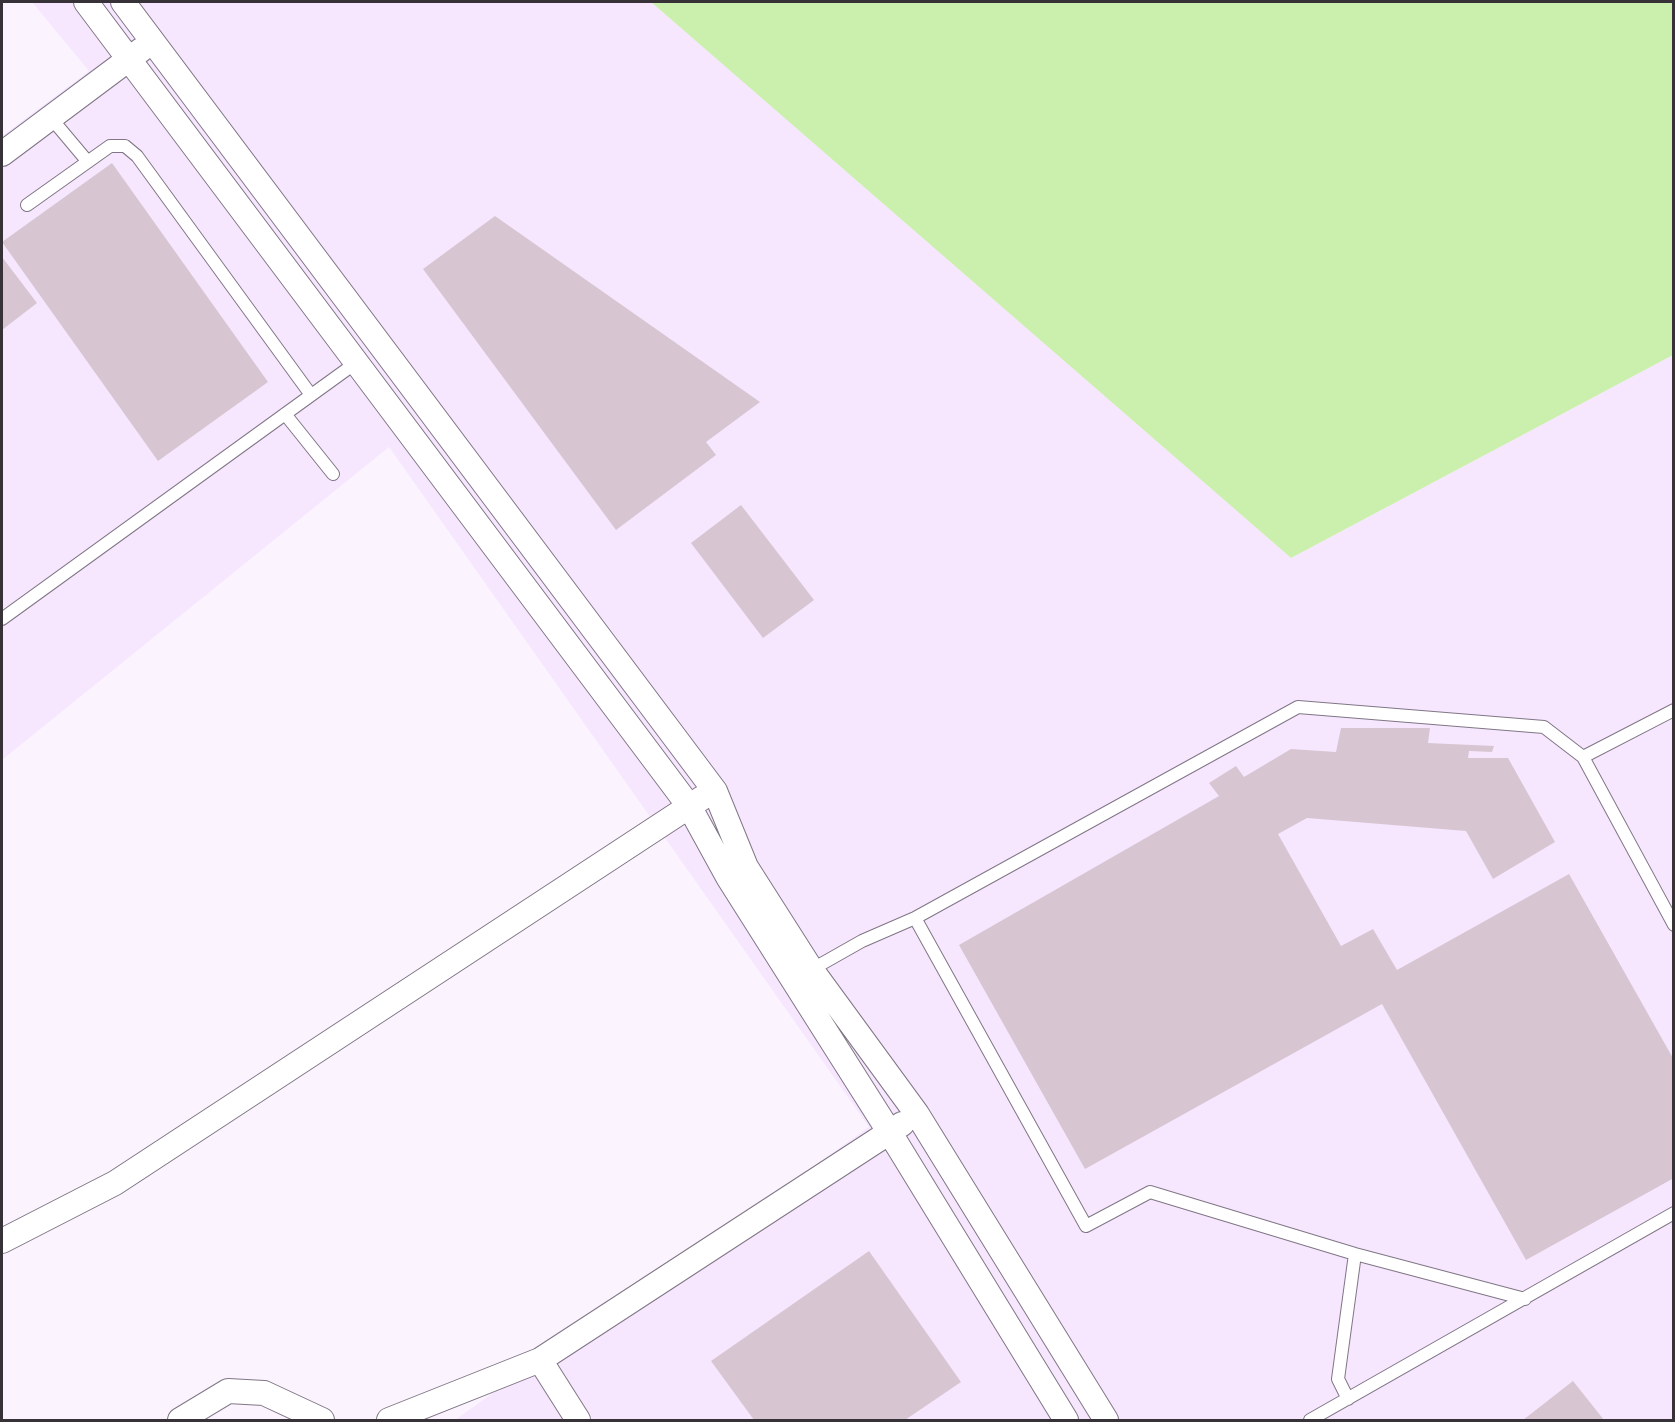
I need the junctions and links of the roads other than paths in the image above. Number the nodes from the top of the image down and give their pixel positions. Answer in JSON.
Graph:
{"nodes":[{"id":1,"x":86,"y":2,"type":"edge"},
{"id":2,"x":123,"y":2,"type":"edge"},
{"id":3,"x":153,"y":41,"type":"junction"},
{"id":4,"x":130,"y":58,"type":"junction"},
{"id":5,"x":51,"y":118,"type":"junction"},
{"id":6,"x":2,"y":154,"type":"edge"},
{"id":7,"x":88,"y":162,"type":"junction"},
{"id":8,"x":27,"y":205,"type":"dead end"},
{"id":9,"x":357,"y":362,"type":"junction"},
{"id":10,"x":311,"y":395,"type":"junction"},
{"id":11,"x":285,"y":414,"type":"junction"},
{"id":12,"x":333,"y":474,"type":"dead end"},
{"id":13,"x":2,"y":619,"type":"edge"},
{"id":14,"x":1674,"y":710,"type":"edge"},
{"id":15,"x":1583,"y":757,"type":"junction"},
{"id":16,"x":715,"y":791,"type":"junction"},
{"id":17,"x":689,"y":806,"type":"junction"},
{"id":18,"x":915,"y":918,"type":"junction"},
{"id":19,"x":1674,"y":925,"type":"edge"},
{"id":20,"x":803,"y":975,"type":"junction"},
{"id":21,"x":917,"y":1114,"type":"junction"},
{"id":22,"x":890,"y":1133,"type":"junction"},
{"id":23,"x":1674,"y":1213,"type":"edge"},
{"id":24,"x":2,"y":1241,"type":"edge"},
{"id":25,"x":1355,"y":1254,"type":"junction"},
{"id":26,"x":1525,"y":1299,"type":"junction"},
{"id":27,"x":540,"y":1360,"type":"junction"},
{"id":28,"x":1348,"y":1399,"type":"junction"},
{"id":29,"x":180,"y":1420,"type":"edge"},
{"id":30,"x":322,"y":1420,"type":"edge"},
{"id":31,"x":389,"y":1420,"type":"edge"},
{"id":32,"x":578,"y":1420,"type":"edge"},
{"id":33,"x":1066,"y":1420,"type":"edge"},
{"id":34,"x":1106,"y":1420,"type":"edge"},
{"id":35,"x":1310,"y":1420,"type":"edge"}],
"edges":[{"from":1,"to":4,"type":"street"},
{"from":2,"to":3,"type":"street"},
{"from":3,"to":4,"type":"street"},
{"from":3,"to":16,"type":"street"},
{"from":4,"to":5,"type":"street"},
{"from":4,"to":9,"type":"street"},
{"from":5,"to":6,"type":"street"},
{"from":5,"to":7,"type":"lane"},
{"from":7,"to":8,"type":"lane"},
{"from":7,"to":10,"type":"lane"},
{"from":9,"to":10,"type":"lane"},
{"from":9,"to":17,"type":"street"},
{"from":10,"to":11,"type":"lane"},
{"from":11,"to":12,"type":"lane"},
{"from":11,"to":13,"type":"lane"},
{"from":14,"to":15,"type":"lane"},
{"from":15,"to":18,"type":"lane"},
{"from":15,"to":19,"type":"lane"},
{"from":16,"to":17,"type":"street"},
{"from":16,"to":20,"type":"street"},
{"from":17,"to":20,"type":"street"},
{"from":17,"to":24,"type":"street"},
{"from":18,"to":20,"type":"lane"},
{"from":18,"to":25,"type":"lane"},
{"from":20,"to":21,"type":"street"},
{"from":20,"to":22,"type":"street"},
{"from":21,"to":22,"type":"street"},
{"from":21,"to":34,"type":"street"},
{"from":22,"to":27,"type":"street"},
{"from":22,"to":33,"type":"street"},
{"from":23,"to":26,"type":"lane"},
{"from":25,"to":26,"type":"lane"},
{"from":25,"to":28,"type":"lane"},
{"from":26,"to":28,"type":"lane"},
{"from":27,"to":31,"type":"street"},
{"from":27,"to":32,"type":"street"},
{"from":28,"to":35,"type":"lane"},
{"from":29,"to":30,"type":"street"}]}
